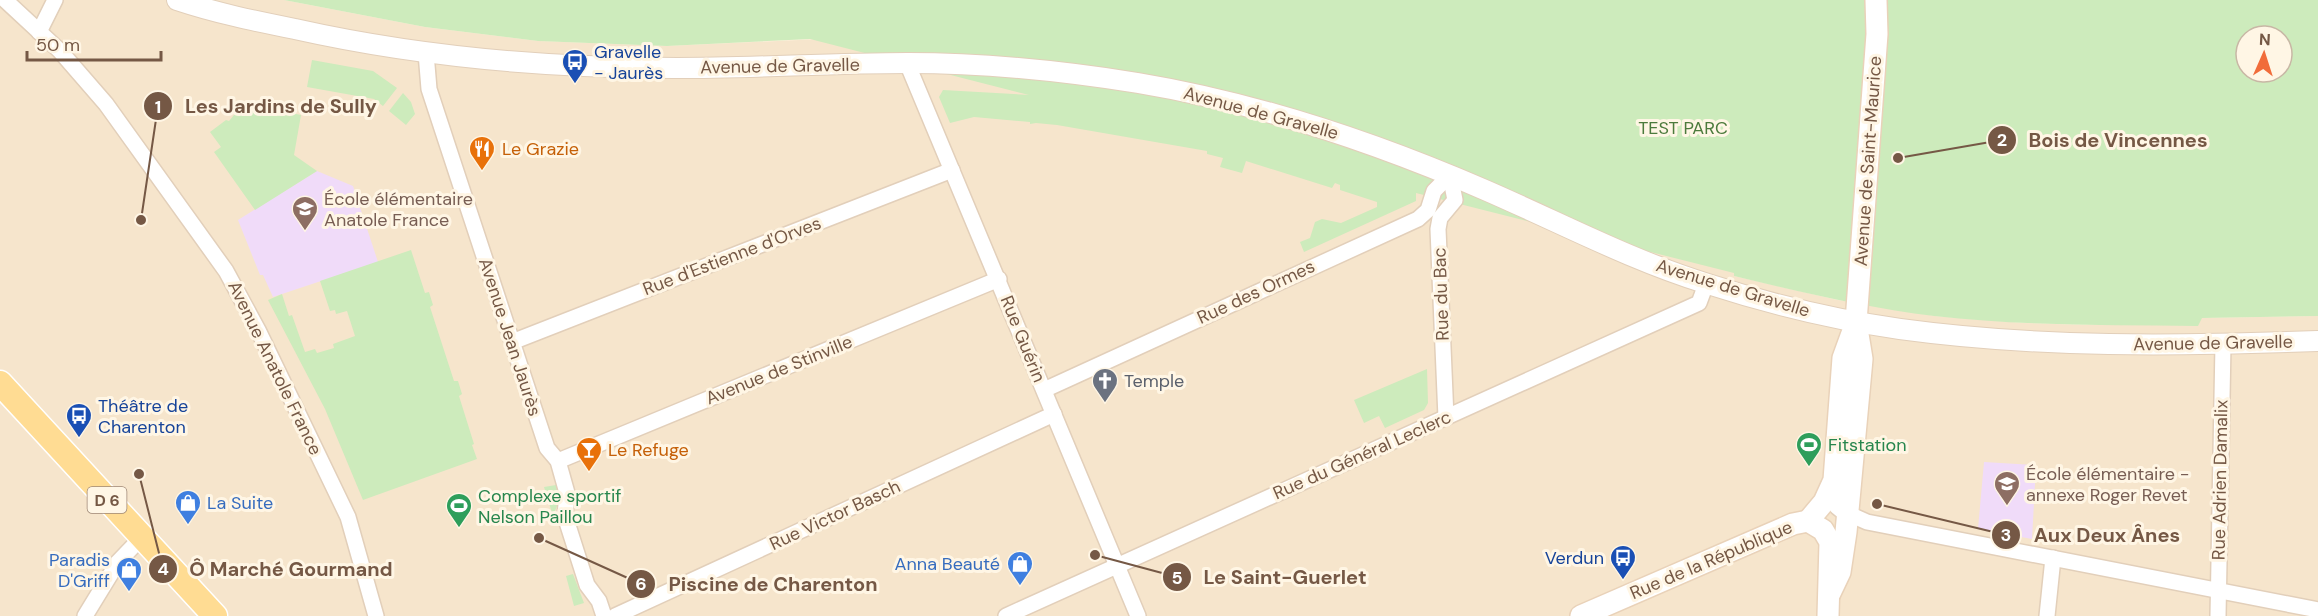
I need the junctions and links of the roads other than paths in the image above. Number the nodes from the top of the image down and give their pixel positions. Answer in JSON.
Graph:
{"nodes":[{"id":1,"x":5,"y":0,"type":"edge"},
{"id":2,"x":55,"y":0,"type":"edge"},
{"id":3,"x":177,"y":0,"type":"edge"},
{"id":4,"x":1876,"y":0,"type":"edge"},
{"id":5,"x":39,"y":32,"type":"junction"},
{"id":6,"x":426,"y":53,"type":"junction"},
{"id":7,"x":907,"y":63,"type":"junction"},
{"id":8,"x":952,"y":170,"type":"junction"},
{"id":9,"x":1450,"y":175,"type":"junction"},
{"id":10,"x":1425,"y":214,"type":"junction"},
{"id":11,"x":1439,"y":224,"type":"junction"},
{"id":12,"x":999,"y":279,"type":"junction"},
{"id":13,"x":1706,"y":284,"type":"junction"},
{"id":14,"x":1856,"y":322,"type":"junction"},
{"id":15,"x":2318,"y":341,"type":"edge"},
{"id":16,"x":512,"y":342,"type":"junction"},
{"id":17,"x":2223,"y":344,"type":"junction"},
{"id":18,"x":0,"y":383,"type":"edge"},
{"id":19,"x":1044,"y":390,"type":"junction"},
{"id":20,"x":1054,"y":414,"type":"junction"},
{"id":21,"x":1446,"y":418,"type":"junction"},
{"id":22,"x":558,"y":461,"type":"junction"},
{"id":23,"x":1834,"y":480,"type":"junction"},
{"id":24,"x":1845,"y":519,"type":"junction"},
{"id":25,"x":1808,"y":521,"type":"junction"},
{"id":26,"x":142,"y":537,"type":"junction"},
{"id":27,"x":2053,"y":558,"type":"junction"},
{"id":28,"x":1117,"y":566,"type":"junction"},
{"id":29,"x":2218,"y":590,"type":"junction"},
{"id":30,"x":1830,"y":593,"type":"junction"},
{"id":31,"x":2318,"y":610,"type":"edge"},
{"id":32,"x":85,"y":616,"type":"edge"},
{"id":33,"x":215,"y":616,"type":"edge"},
{"id":34,"x":376,"y":616,"type":"edge"},
{"id":35,"x":603,"y":616,"type":"edge"},
{"id":36,"x":615,"y":616,"type":"edge"},
{"id":37,"x":1006,"y":616,"type":"edge"},
{"id":38,"x":1138,"y":616,"type":"edge"},
{"id":39,"x":1581,"y":616,"type":"edge"},
{"id":40,"x":1828,"y":616,"type":"edge"},
{"id":41,"x":2047,"y":616,"type":"edge"},
{"id":42,"x":2218,"y":616,"type":"edge"}],
"edges":[{"from":1,"to":5,"type":"street","name":"Avenue Anatole France"},
{"from":2,"to":5,"type":"street"},
{"from":3,"to":6,"type":"street","name":"Avenue de Gravelle"},
{"from":4,"to":14,"type":"main road","name":"Avenue de Saint-Maurice"},
{"from":5,"to":34,"type":"street","name":"Avenue Anatole France"},
{"from":6,"to":7,"type":"street","name":"Avenue de Gravelle"},
{"from":6,"to":16,"type":"street","name":"Avenue Jean Jaurès"},
{"from":7,"to":8,"type":"street","name":"Rue Guérin"},
{"from":7,"to":9,"type":"street","name":"Avenue de Gravelle"},
{"from":8,"to":12,"type":"street","name":"Rue Guérin"},
{"from":8,"to":16,"type":"street","name":"Rue d'Estienne d'Orves"},
{"from":9,"to":10,"type":"street"},
{"from":9,"to":11,"type":"street","name":"Rue du Bac"},
{"from":9,"to":13,"type":"street","name":"Avenue de Gravelle"},
{"from":10,"to":11,"type":"street"},
{"from":10,"to":19,"type":"street","name":"Rue des Ormes"},
{"from":11,"to":21,"type":"street","name":"Rue du Bac"},
{"from":12,"to":19,"type":"street","name":"Rue Guérin"},
{"from":12,"to":22,"type":"street","name":"Avenue de Stinville"},
{"from":13,"to":14,"type":"street","name":"Avenue de Gravelle"},
{"from":13,"to":21,"type":"street","name":"Rue du Général Leclerc"},
{"from":14,"to":17,"type":"street","name":"Avenue de Gravelle"},
{"from":14,"to":23,"type":"main road"},
{"from":14,"to":24,"type":"main road"},
{"from":15,"to":17,"type":"street","name":"Avenue de Gravelle"},
{"from":16,"to":22,"type":"street","name":"Avenue Jean Jaurès"},
{"from":17,"to":29,"type":"street","name":"Rue Adrien Damalix"},
{"from":18,"to":26,"type":"main road","number":"D 6"},
{"from":19,"to":20,"type":"street","name":"Rue Guérin"},
{"from":20,"to":28,"type":"street","name":"Rue Guérin"},
{"from":20,"to":36,"type":"street","name":"Rue Victor Basch"},
{"from":21,"to":28,"type":"street","name":"Rue du Général Leclerc"},
{"from":22,"to":35,"type":"street","name":"Avenue Jean Jaurès"},
{"from":23,"to":24,"type":"street"},
{"from":23,"to":25,"type":"main road"},
{"from":24,"to":27,"type":"street"},
{"from":24,"to":30,"type":"main road"},
{"from":25,"to":30,"type":"main road"},
{"from":25,"to":39,"type":"main road","name":"Rue de la République"},
{"from":26,"to":32,"type":"street"},
{"from":26,"to":33,"type":"main road","number":"D 6"},
{"from":27,"to":29,"type":"street"},
{"from":27,"to":41,"type":"street"},
{"from":28,"to":37,"type":"street","name":"Rue du Général Leclerc"},
{"from":28,"to":38,"type":"street","name":"Rue Guérin"},
{"from":29,"to":31,"type":"street"},
{"from":29,"to":42,"type":"street","name":"Rue Adrien Damalix"},
{"from":30,"to":40,"type":"main road"}]}
